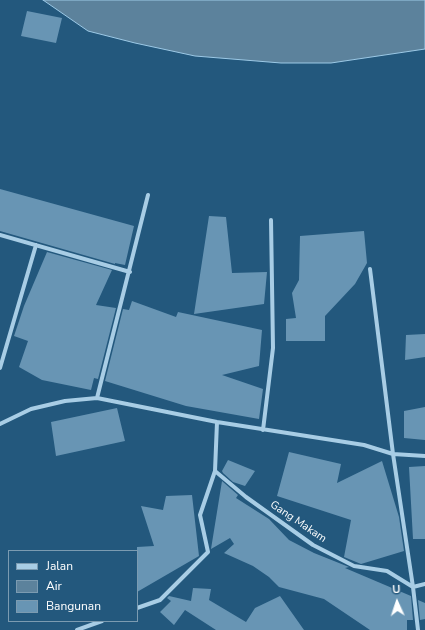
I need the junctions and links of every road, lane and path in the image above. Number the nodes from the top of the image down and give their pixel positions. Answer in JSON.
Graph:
{"nodes":[{"id":1,"x":148,"y":195,"type":"dead end"},
{"id":2,"x":271,"y":220,"type":"dead end"},
{"id":3,"x":0,"y":235,"type":"edge"},
{"id":4,"x":36,"y":245,"type":"junction"},
{"id":5,"x":370,"y":269,"type":"dead end"},
{"id":6,"x":130,"y":272,"type":"junction"},
{"id":7,"x":0,"y":368,"type":"edge"},
{"id":8,"x":97,"y":398,"type":"junction"},
{"id":9,"x":217,"y":422,"type":"junction"},
{"id":10,"x":0,"y":424,"type":"edge"},
{"id":11,"x":263,"y":430,"type":"junction"},
{"id":12,"x":393,"y":454,"type":"junction"},
{"id":13,"x":425,"y":456,"type":"edge"},
{"id":14,"x":215,"y":471,"type":"junction"},
{"id":15,"x":425,"y":584,"type":"edge"},
{"id":16,"x":413,"y":587,"type":"junction"},
{"id":17,"x":138,"y":608,"type":"edge"},
{"id":18,"x":99,"y":622,"type":"edge"},
{"id":19,"x":77,"y":630,"type":"edge"},
{"id":20,"x":418,"y":630,"type":"edge"}],
"edges":[{"from":1,"to":6,"type":"street"},
{"from":2,"to":11,"type":"street"},
{"from":3,"to":4,"type":"street"},
{"from":4,"to":6,"type":"street"},
{"from":4,"to":7,"type":"street"},
{"from":5,"to":12,"type":"street"},
{"from":6,"to":8,"type":"street"},
{"from":8,"to":9,"type":"street"},
{"from":8,"to":10,"type":"street"},
{"from":9,"to":11,"type":"street"},
{"from":9,"to":14,"type":"street"},
{"from":11,"to":12,"type":"street"},
{"from":12,"to":13,"type":"street"},
{"from":12,"to":16,"type":"street"},
{"from":14,"to":16,"type":"street","name":"Gang Makam"},
{"from":14,"to":17,"type":"street"},
{"from":15,"to":16,"type":"street"},
{"from":16,"to":20,"type":"street"},
{"from":18,"to":19,"type":"street"}]}
